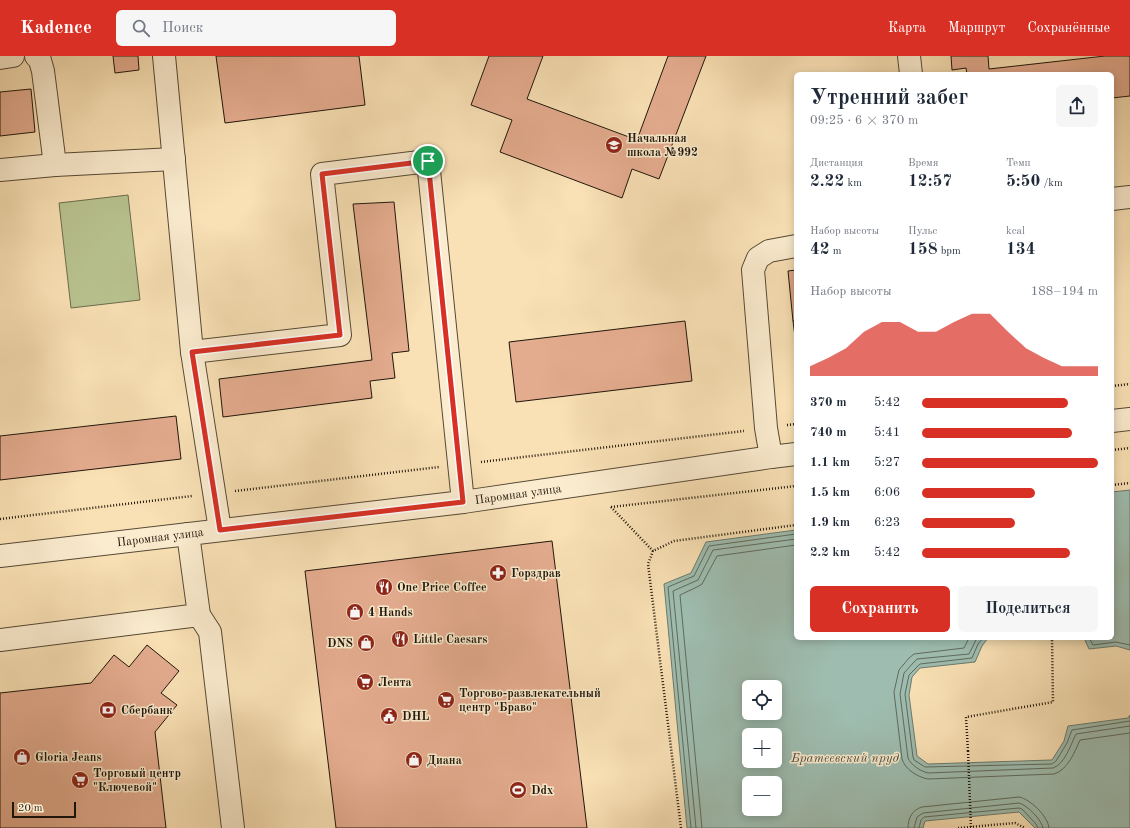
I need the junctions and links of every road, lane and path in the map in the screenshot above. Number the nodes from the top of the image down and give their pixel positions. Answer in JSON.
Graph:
{"nodes":[{"id":1,"x":13,"y":56,"type":"edge"},
{"id":2,"x":36,"y":56,"type":"edge"},
{"id":3,"x":164,"y":56,"type":"edge"},
{"id":4,"x":909,"y":56,"type":"edge"},
{"id":5,"x":0,"y":58,"type":"edge"},
{"id":6,"x":912,"y":72,"type":"edge"},
{"id":7,"x":174,"y":159,"type":"junction"},
{"id":8,"x":55,"y":165,"type":"junction"},
{"id":9,"x":0,"y":170,"type":"edge"},
{"id":10,"x":1130,"y":197,"type":"edge"},
{"id":11,"x":1114,"y":199,"type":"edge"},
{"id":12,"x":794,"y":246,"type":"edge"},
{"id":13,"x":192,"y":352,"type":"junction"},
{"id":14,"x":1130,"y":384,"type":"edge"},
{"id":15,"x":1114,"y":386,"type":"edge"},
{"id":16,"x":1130,"y":419,"type":"edge"},
{"id":17,"x":1114,"y":421,"type":"edge"},
{"id":18,"x":794,"y":424,"type":"edge"},
{"id":19,"x":766,"y":428,"type":"junction"},
{"id":20,"x":1130,"y":448,"type":"edge"},
{"id":21,"x":1114,"y":450,"type":"edge"},
{"id":22,"x":794,"y":454,"type":"edge"},
{"id":23,"x":771,"y":457,"type":"junction"},
{"id":24,"x":459,"y":465,"type":"junction"},
{"id":25,"x":1130,"y":483,"type":"edge"},
{"id":26,"x":1114,"y":485,"type":"edge"},
{"id":27,"x":794,"y":486,"type":"edge"},
{"id":28,"x":214,"y":494,"type":"junction"},
{"id":29,"x":463,"y":502,"type":"junction"},
{"id":30,"x":0,"y":519,"type":"edge"},
{"id":31,"x":794,"y":524,"type":"edge"},
{"id":32,"x":220,"y":530,"type":"junction"},
{"id":33,"x":188,"y":534,"type":"junction"},
{"id":34,"x":653,"y":551,"type":"junction"},
{"id":35,"x":0,"y":556,"type":"edge"},
{"id":36,"x":199,"y":615,"type":"junction"},
{"id":37,"x":0,"y":640,"type":"edge"},
{"id":38,"x":1052,"y":640,"type":"edge"},
{"id":39,"x":233,"y":828,"type":"edge"},
{"id":40,"x":681,"y":828,"type":"edge"},
{"id":41,"x":958,"y":828,"type":"edge"},
{"id":42,"x":971,"y":828,"type":"edge"},
{"id":43,"x":1025,"y":828,"type":"edge"}],
"edges":[{"from":1,"to":5,"type":"street"},
{"from":2,"to":8,"type":"street"},
{"from":3,"to":7,"type":"street"},
{"from":4,"to":6,"type":"street"},
{"from":7,"to":8,"type":"street"},
{"from":7,"to":13,"type":"street"},
{"from":8,"to":9,"type":"street"},
{"from":10,"to":11,"type":"street"},
{"from":12,"to":19,"type":"street"},
{"from":13,"to":24,"type":"street"},
{"from":13,"to":28,"type":"street"},
{"from":14,"to":15,"type":"path"},
{"from":16,"to":17,"type":"street"},
{"from":18,"to":19,"type":"path"},
{"from":19,"to":23,"type":"street"},
{"from":19,"to":24,"type":"path"},
{"from":20,"to":21,"type":"path"},
{"from":22,"to":23,"type":"street","name":"Паромная улица"},
{"from":23,"to":29,"type":"street","name":"Паромная улица"},
{"from":24,"to":28,"type":"path"},
{"from":24,"to":29,"type":"street"},
{"from":25,"to":26,"type":"path"},
{"from":27,"to":34,"type":"path"},
{"from":28,"to":30,"type":"path"},
{"from":28,"to":32,"type":"street"},
{"from":29,"to":32,"type":"street","name":"Паромная улица"},
{"from":31,"to":34,"type":"path"},
{"from":32,"to":33,"type":"street","name":"Паромная улица"},
{"from":33,"to":35,"type":"street","name":"Паромная улица"},
{"from":33,"to":36,"type":"street"},
{"from":34,"to":40,"type":"path"},
{"from":36,"to":37,"type":"street"},
{"from":36,"to":39,"type":"street"},
{"from":38,"to":42,"type":"path","bridge":true},
{"from":41,"to":43,"type":"path"}]}
